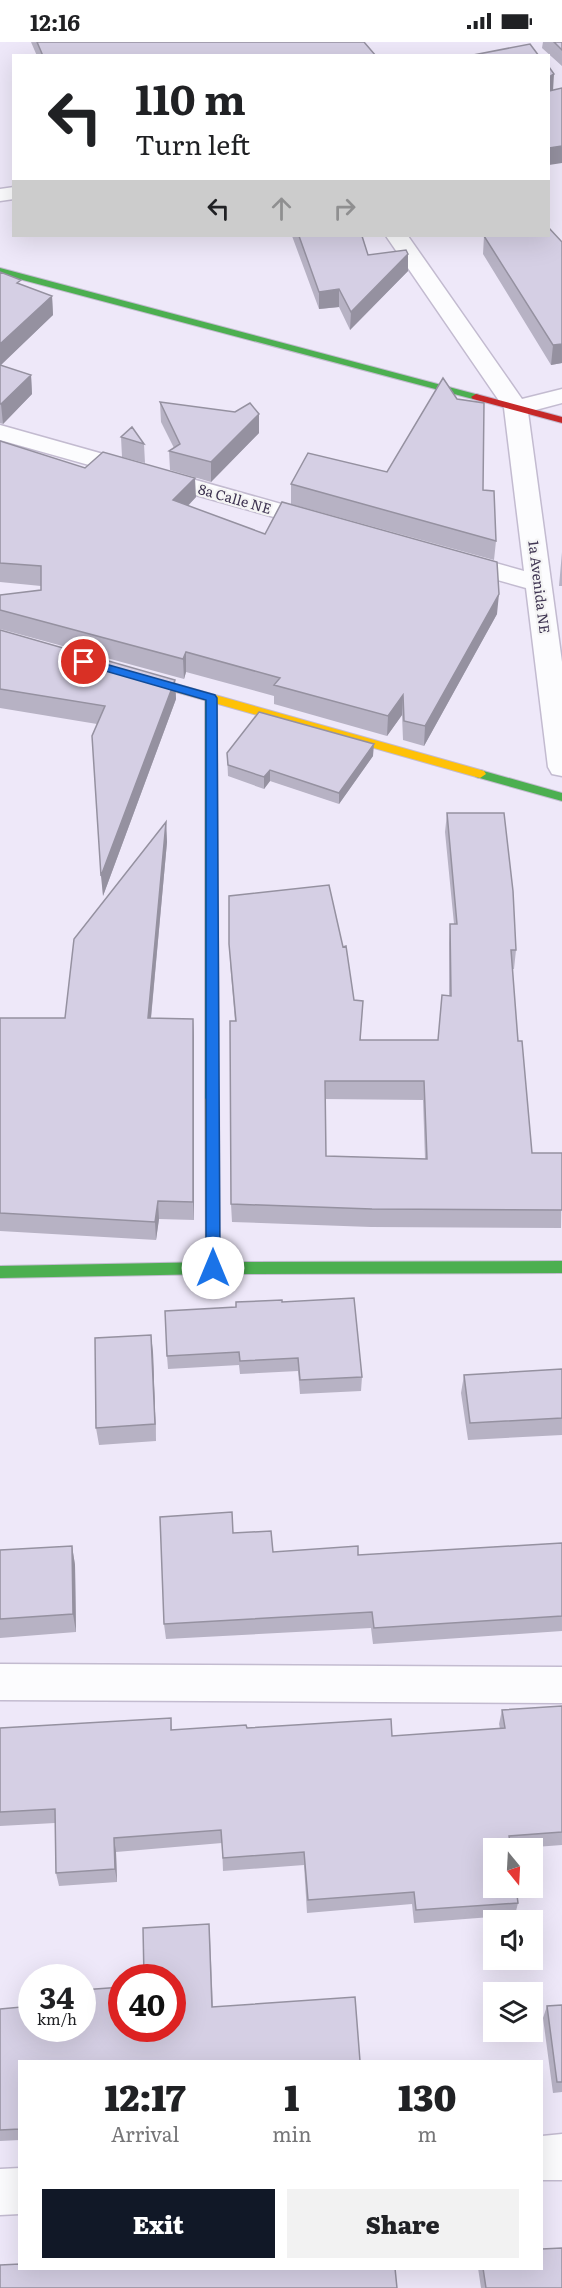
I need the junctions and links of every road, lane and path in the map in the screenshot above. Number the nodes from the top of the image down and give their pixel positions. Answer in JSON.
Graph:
{"nodes":[{"id":1,"x":398,"y":237,"type":"edge"},
{"id":2,"x":0,"y":271,"type":"edge"},
{"id":3,"x":562,"y":396,"type":"edge"},
{"id":4,"x":516,"y":408,"type":"junction"},
{"id":5,"x":562,"y":420,"type":"edge"},
{"id":6,"x":0,"y":432,"type":"edge"},
{"id":7,"x":347,"y":530,"type":"edge"},
{"id":8,"x":438,"y":555,"type":"edge"},
{"id":9,"x":540,"y":584,"type":"junction"},
{"id":10,"x":122,"y":673,"type":"edge"},
{"id":11,"x":211,"y":698,"type":"junction"},
{"id":12,"x":562,"y":767,"type":"edge"},
{"id":13,"x":562,"y":797,"type":"edge"},
{"id":14,"x":213,"y":1268,"type":"junction"},
{"id":15,"x":562,"y":1268,"type":"edge"},
{"id":16,"x":0,"y":1272,"type":"edge"},
{"id":17,"x":0,"y":1682,"type":"edge"},
{"id":18,"x":562,"y":1684,"type":"edge"},
{"id":19,"x":562,"y":2157,"type":"edge"},
{"id":20,"x":543,"y":2158,"type":"edge"},
{"id":21,"x":18,"y":2191,"type":"edge"},
{"id":22,"x":0,"y":2192,"type":"edge"}],
"edges":[{"from":1,"to":4,"type":"street"},
{"from":2,"to":4,"type":"street"},
{"from":3,"to":4,"type":"street"},
{"from":4,"to":5,"type":"street"},
{"from":4,"to":9,"type":"street","name":"1a Avenida NE"},
{"from":6,"to":7,"type":"street","name":"8a Calle NE"},
{"from":8,"to":9,"type":"street"},
{"from":9,"to":12,"type":"street","name":"1a Avenida NE"},
{"from":10,"to":11,"type":"street"},
{"from":11,"to":13,"type":"street"},
{"from":11,"to":14,"type":"street"},
{"from":14,"to":15,"type":"street"},
{"from":14,"to":16,"type":"street"},
{"from":17,"to":18,"type":"street"},
{"from":19,"to":20,"type":"street"},
{"from":21,"to":22,"type":"street"}]}
